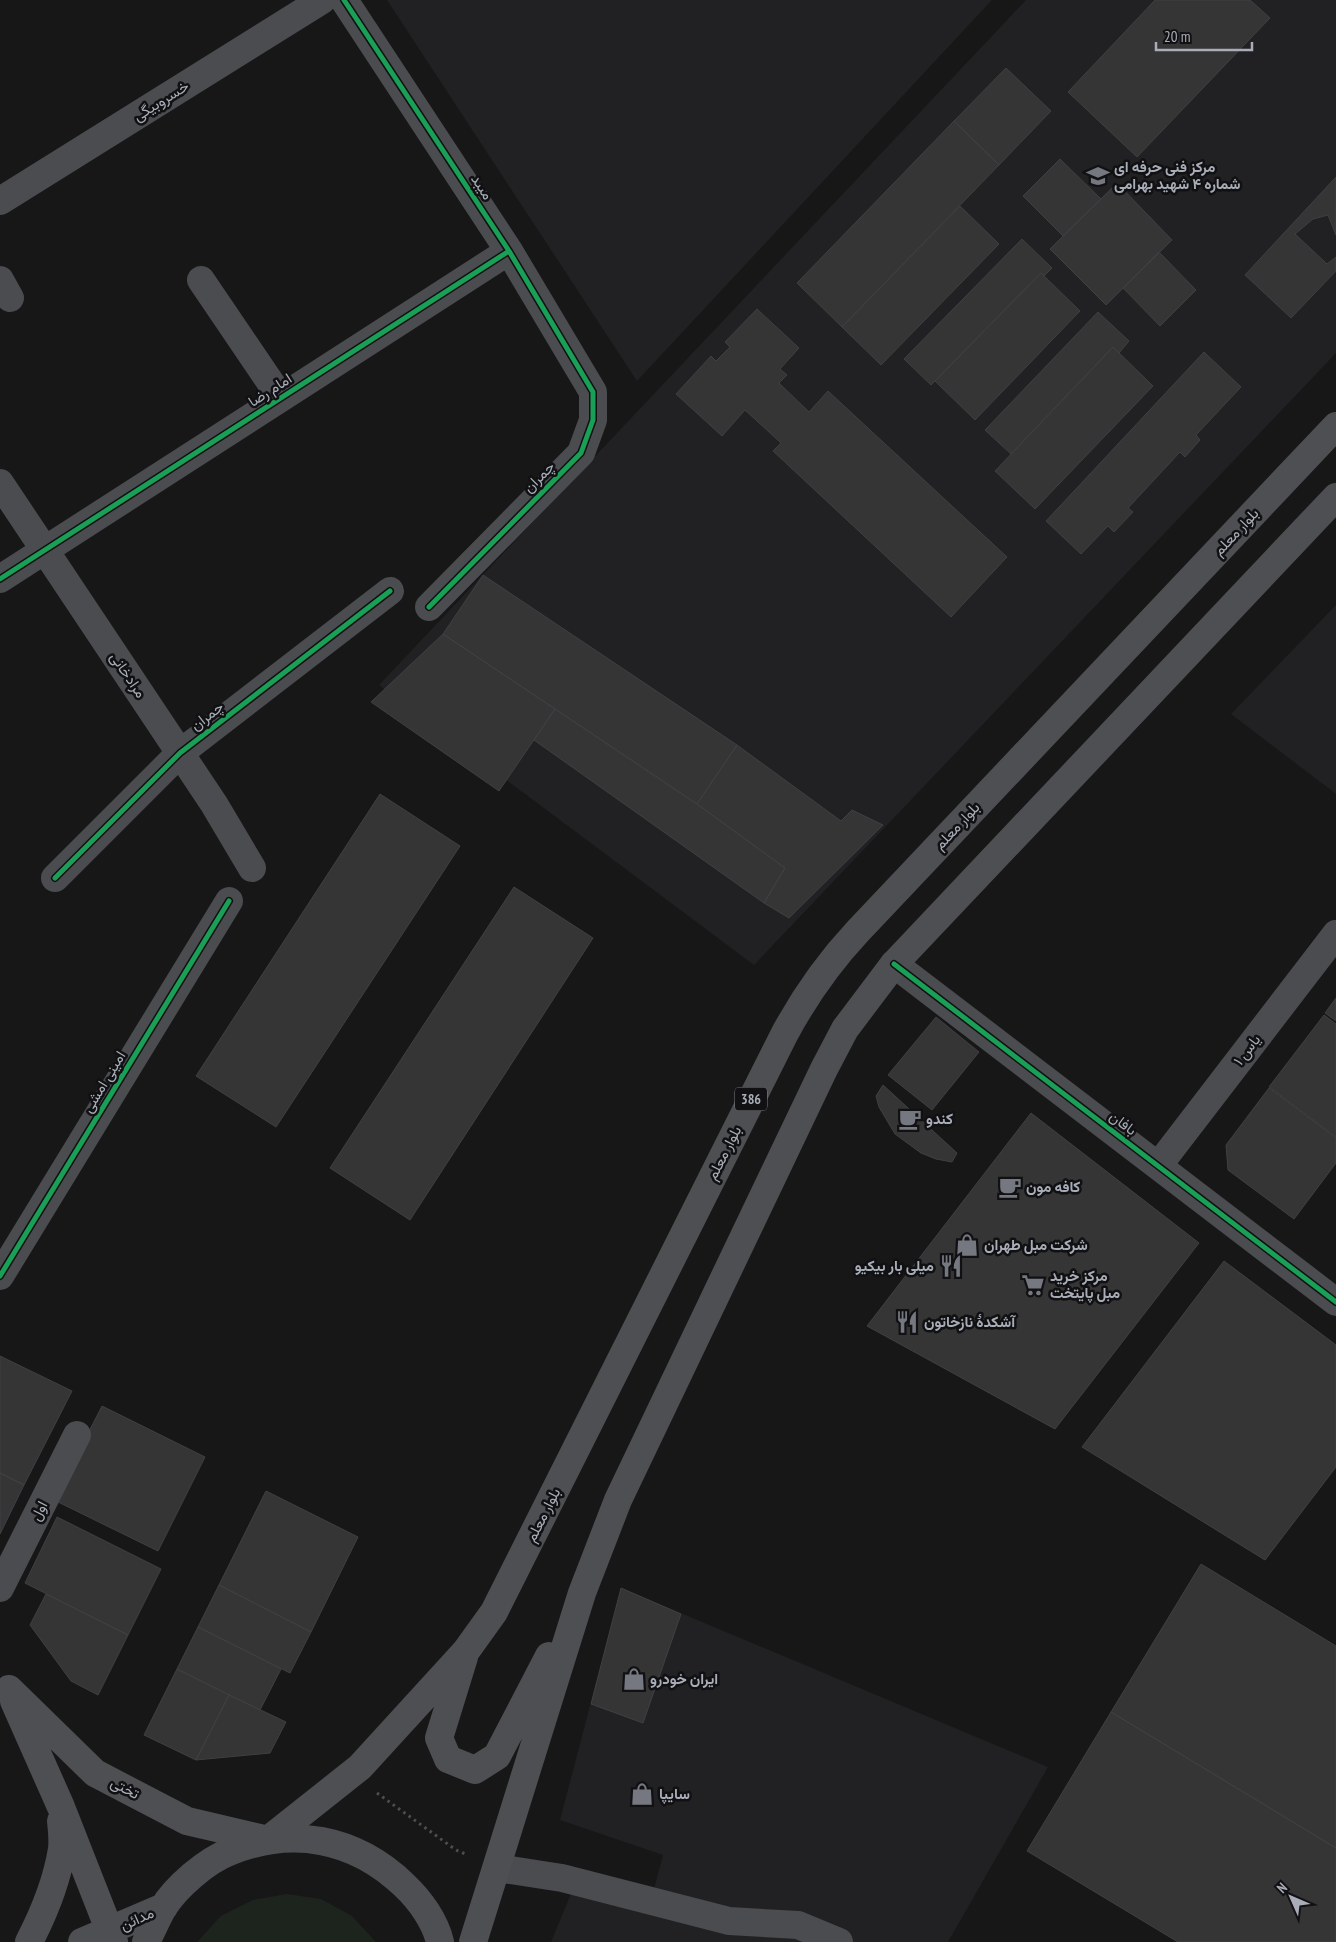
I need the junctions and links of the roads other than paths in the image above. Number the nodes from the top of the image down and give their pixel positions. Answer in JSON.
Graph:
{"nodes":[{"id":1,"x":322,"y":0,"type":"edge"},
{"id":2,"x":344,"y":0,"type":"edge"},
{"id":3,"x":0,"y":201,"type":"edge"},
{"id":4,"x":509,"y":251,"type":"junction"},
{"id":5,"x":201,"y":280,"type":"dead end"},
{"id":6,"x":593,"y":392,"type":"joint"},
{"id":7,"x":281,"y":398,"type":"junction"},
{"id":8,"x":1336,"y":426,"type":"edge"},
{"id":9,"x":0,"y":483,"type":"edge"},
{"id":10,"x":1336,"y":497,"type":"edge"},
{"id":11,"x":44,"y":549,"type":"junction"},
{"id":12,"x":0,"y":578,"type":"edge"},
{"id":13,"x":390,"y":591,"type":"dead end"},
{"id":14,"x":429,"y":607,"type":"dead end"},
{"id":15,"x":180,"y":753,"type":"junction"},
{"id":16,"x":252,"y":868,"type":"dead end"},
{"id":17,"x":55,"y":878,"type":"dead end"},
{"id":18,"x":229,"y":901,"type":"dead end"},
{"id":19,"x":1336,"y":934,"type":"edge"},
{"id":20,"x":894,"y":964,"type":"junction"},
{"id":21,"x":1158,"y":1166,"type":"junction"},
{"id":22,"x":0,"y":1276,"type":"edge"},
{"id":23,"x":1336,"y":1302,"type":"edge"},
{"id":24,"x":77,"y":1435,"type":"dead end"},
{"id":25,"x":0,"y":1588,"type":"edge"},
{"id":26,"x":582,"y":1593,"type":"junction"},
{"id":27,"x":466,"y":1651,"type":"junction"},
{"id":28,"x":4,"y":1683,"type":"edge"},
{"id":29,"x":61,"y":1807,"type":"junction"},
{"id":30,"x":268,"y":1840,"type":"junction"},
{"id":31,"x":497,"y":1868,"type":"junction"},
{"id":32,"x":164,"y":1907,"type":"junction"},
{"id":33,"x":111,"y":1937,"type":"edge"},
{"id":34,"x":29,"y":1942,"type":"edge"},
{"id":35,"x":82,"y":1942,"type":"edge"},
{"id":36,"x":146,"y":1942,"type":"edge"},
{"id":37,"x":440,"y":1942,"type":"edge"},
{"id":38,"x":473,"y":1942,"type":"edge"},
{"id":39,"x":840,"y":1942,"type":"edge"}],
"edges":[{"from":1,"to":3,"type":"street","name":"خسروبیگی"},
{"from":2,"to":4,"type":"street","name":"میبد"},
{"from":4,"to":6,"type":"street","name":"میبد"},
{"from":4,"to":7,"type":"street","name":"امام رضا"},
{"from":5,"to":7,"type":"street"},
{"from":6,"to":14,"type":"street","name":"چمران"},
{"from":7,"to":11,"type":"street","name":"امام رضا"},
{"from":8,"to":27,"type":"main road","name":"بلوار معلم","number":"386"},
{"from":9,"to":11,"type":"street","name":"مرادخانی"},
{"from":10,"to":20,"type":"main road"},
{"from":11,"to":12,"type":"street","name":"امام رضا"},
{"from":11,"to":15,"type":"street","name":"مرادخانی"},
{"from":13,"to":15,"type":"street","name":"چمران"},
{"from":15,"to":16,"type":"street","name":"مرادخانی"},
{"from":15,"to":17,"type":"street","name":"چمران"},
{"from":18,"to":22,"type":"street","name":"امینی امشی"},
{"from":19,"to":21,"type":"street","name":"یاس ۱"},
{"from":20,"to":21,"type":"street","name":"بافان"},
{"from":20,"to":26,"type":"main road"},
{"from":21,"to":23,"type":"street","name":"بافان"},
{"from":24,"to":25,"type":"street","name":"اول"},
{"from":26,"to":27,"type":"main road"},
{"from":26,"to":31,"type":"main road"},
{"from":27,"to":30,"type":"main road","name":"بلوار معلم","number":"386"},
{"from":28,"to":29,"type":"main road","name":"تختی"},
{"from":28,"to":30,"type":"main road","name":"تختی"},
{"from":29,"to":33,"type":"main road","name":"تختی"},
{"from":29,"to":34,"type":"main road"},
{"from":30,"to":32,"type":"main road"},
{"from":30,"to":37,"type":"main road"},
{"from":31,"to":38,"type":"main road"},
{"from":31,"to":39,"type":"street"},
{"from":32,"to":33,"type":"main road","name":"مدائن"},
{"from":32,"to":36,"type":"main road"},
{"from":33,"to":35,"type":"main road","name":"مدائن"}]}
